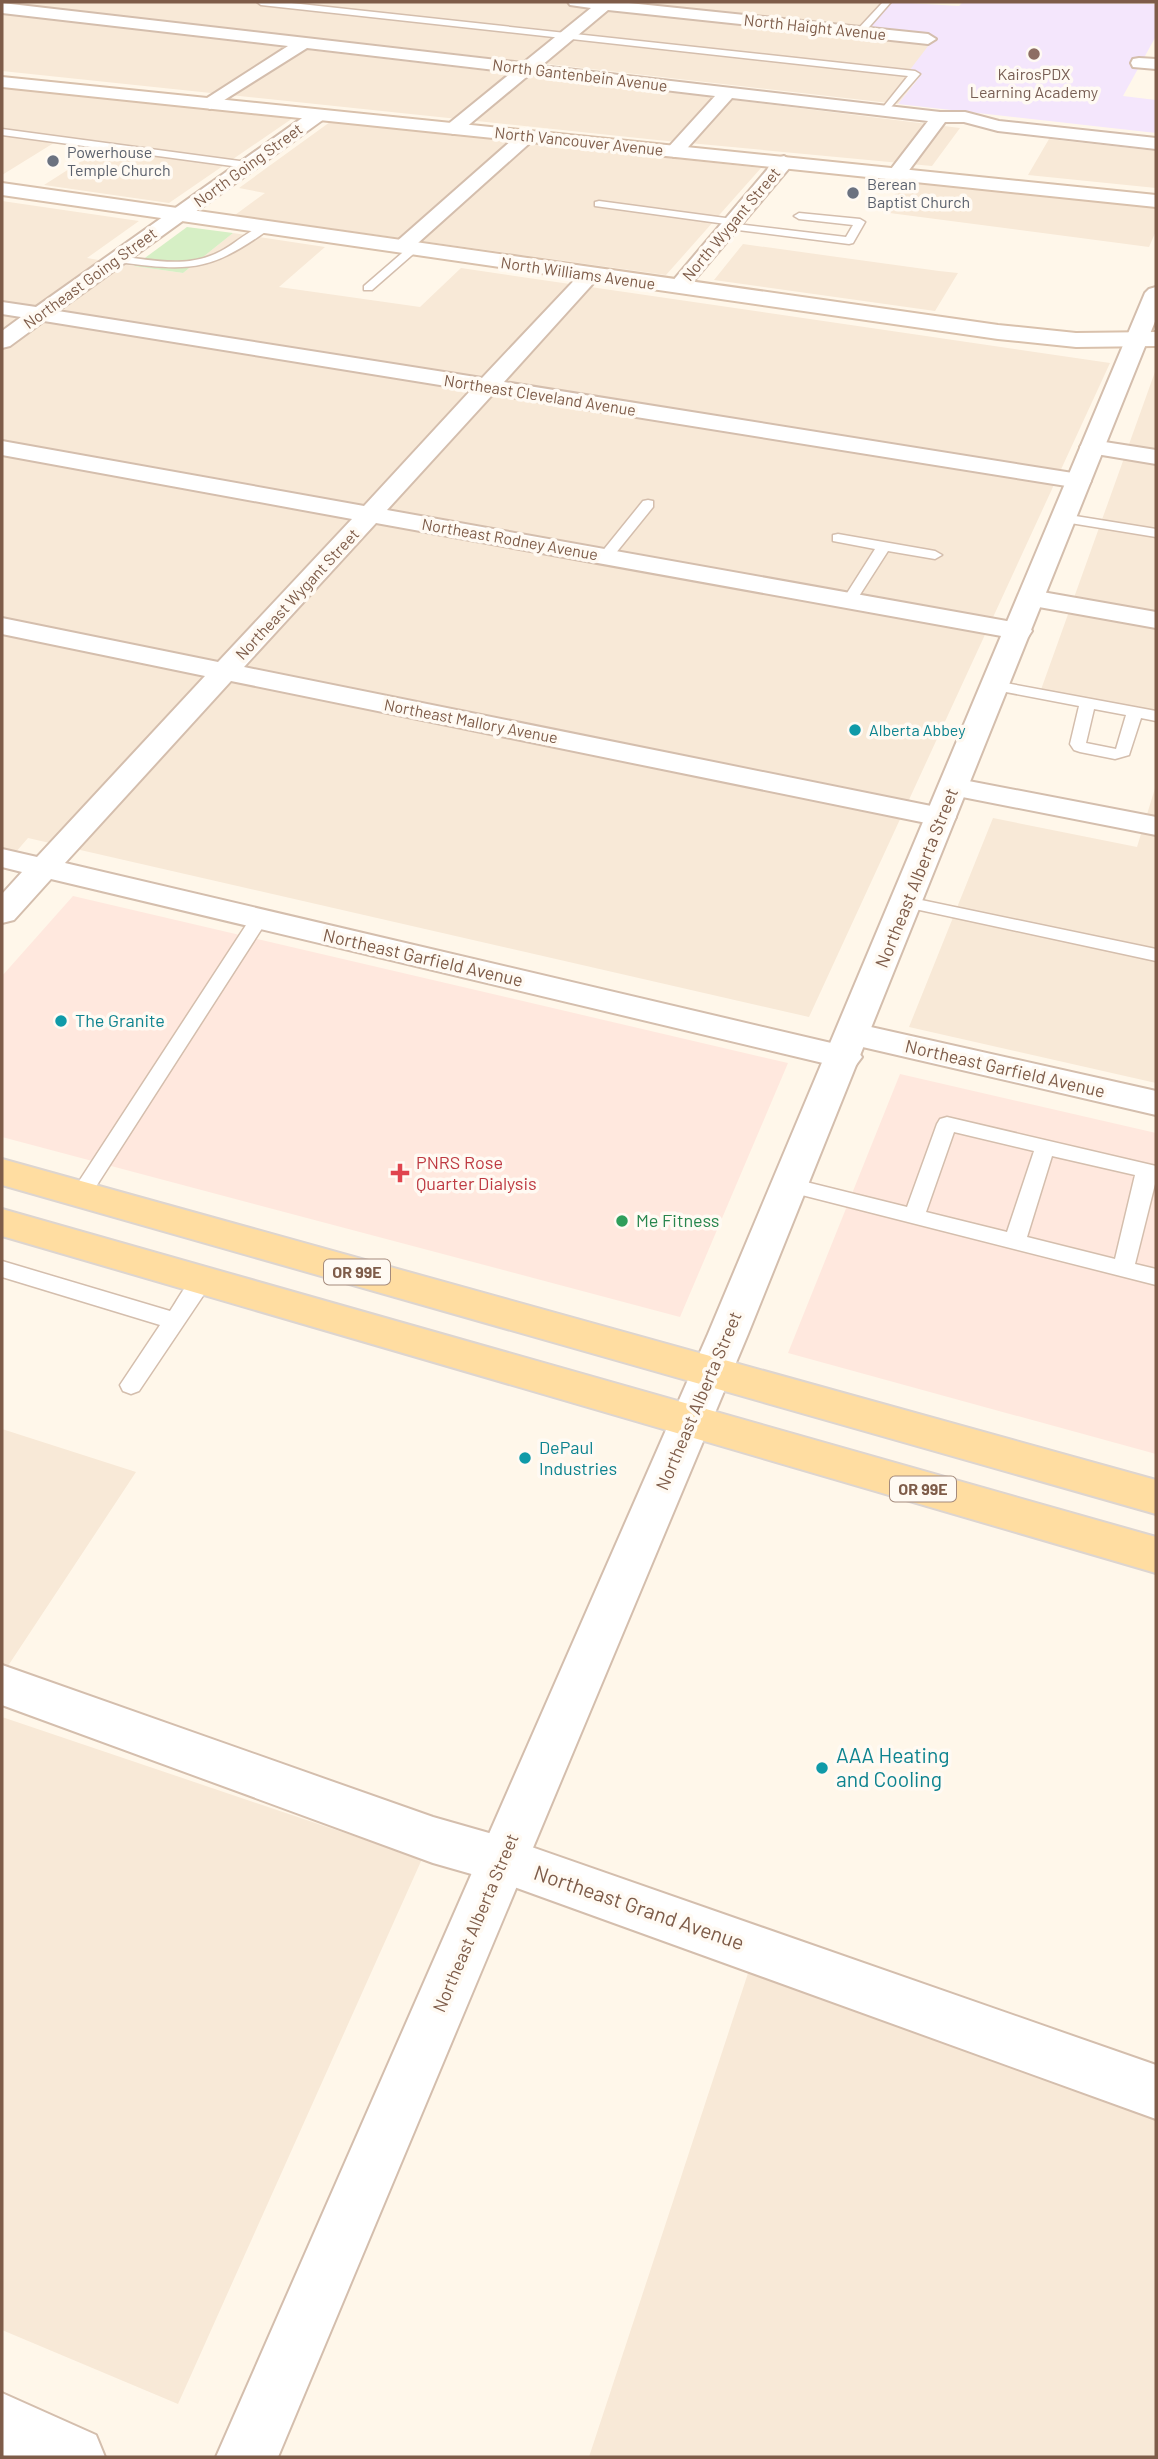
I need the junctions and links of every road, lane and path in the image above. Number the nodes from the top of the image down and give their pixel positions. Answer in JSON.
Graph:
{"nodes":[{"id":1,"x":261,"y":2,"type":"edge"},
{"id":2,"x":576,"y":2,"type":"edge"},
{"id":3,"x":887,"y":2,"type":"edge"},
{"id":4,"x":606,"y":3,"type":"edge"},
{"id":5,"x":2,"y":8,"type":"edge"},
{"id":6,"x":860,"y":32,"type":"junction"},
{"id":7,"x":567,"y":36,"type":"junction"},
{"id":8,"x":928,"y":39,"type":"dead end"},
{"id":9,"x":304,"y":43,"type":"junction"},
{"id":10,"x":526,"y":69,"type":"junction"},
{"id":11,"x":2,"y":82,"type":"edge"},
{"id":12,"x":728,"y":92,"type":"junction"},
{"id":13,"x":210,"y":104,"type":"junction"},
{"id":14,"x":885,"y":111,"type":"junction"},
{"id":15,"x":318,"y":115,"type":"junction"},
{"id":16,"x":940,"y":117,"type":"junction"},
{"id":17,"x":453,"y":129,"type":"junction"},
{"id":18,"x":2,"y":132,"type":"edge"},
{"id":19,"x":527,"y":136,"type":"junction"},
{"id":20,"x":1156,"y":144,"type":"edge"},
{"id":21,"x":674,"y":151,"type":"junction"},
{"id":22,"x":784,"y":162,"type":"junction"},
{"id":23,"x":247,"y":165,"type":"junction"},
{"id":24,"x":897,"y":173,"type":"junction"},
{"id":25,"x":2,"y":190,"type":"edge"},
{"id":26,"x":1156,"y":201,"type":"edge"},
{"id":27,"x":599,"y":204,"type":"dead end"},
{"id":28,"x":177,"y":215,"type":"junction"},
{"id":29,"x":799,"y":216,"type":"dead end"},
{"id":30,"x":731,"y":224,"type":"junction"},
{"id":31,"x":264,"y":228,"type":"junction"},
{"id":32,"x":407,"y":248,"type":"junction"},
{"id":33,"x":117,"y":259,"type":"junction"},
{"id":34,"x":591,"y":274,"type":"junction"},
{"id":35,"x":678,"y":287,"type":"junction"},
{"id":36,"x":368,"y":288,"type":"dead end"},
{"id":37,"x":1156,"y":293,"type":"edge"},
{"id":38,"x":2,"y":308,"type":"edge"},
{"id":39,"x":39,"y":314,"type":"junction"},
{"id":40,"x":1147,"y":339,"type":"edge"},
{"id":41,"x":2,"y":341,"type":"edge"},
{"id":42,"x":487,"y":387,"type":"junction"},
{"id":43,"x":1092,"y":447,"type":"junction"},
{"id":44,"x":2,"y":448,"type":"edge"},
{"id":45,"x":1156,"y":457,"type":"edge"},
{"id":46,"x":1079,"y":481,"type":"junction"},
{"id":47,"x":648,"y":503,"type":"dead end"},
{"id":48,"x":371,"y":514,"type":"junction"},
{"id":49,"x":1063,"y":518,"type":"junction"},
{"id":50,"x":1156,"y":533,"type":"edge"},
{"id":51,"x":838,"y":538,"type":"dead end"},
{"id":52,"x":884,"y":546,"type":"junction"},
{"id":53,"x":935,"y":555,"type":"dead end"},
{"id":54,"x":606,"y":556,"type":"junction"},
{"id":55,"x":1031,"y":598,"type":"junction"},
{"id":56,"x":849,"y":601,"type":"junction"},
{"id":57,"x":1156,"y":620,"type":"edge"},
{"id":58,"x":2,"y":626,"type":"edge"},
{"id":59,"x":1017,"y":631,"type":"junction"},
{"id":60,"x":225,"y":671,"type":"junction"},
{"id":61,"x":995,"y":686,"type":"junction"},
{"id":62,"x":1088,"y":703,"type":"junction"},
{"id":63,"x":1135,"y":712,"type":"junction"},
{"id":64,"x":1156,"y":716,"type":"edge"},
{"id":65,"x":947,"y":802,"type":"junction"},
{"id":66,"x":1156,"y":826,"type":"edge"},
{"id":67,"x":2,"y":858,"type":"edge"},
{"id":68,"x":43,"y":868,"type":"junction"},
{"id":69,"x":907,"y":902,"type":"junction"},
{"id":70,"x":2,"y":913,"type":"edge"},
{"id":71,"x":259,"y":919,"type":"junction"},
{"id":72,"x":1156,"y":955,"type":"edge"},
{"id":73,"x":849,"y":1046,"type":"junction"},
{"id":74,"x":1156,"y":1103,"type":"edge"},
{"id":75,"x":1045,"y":1147,"type":"junction"},
{"id":76,"x":2,"y":1172,"type":"edge"},
{"id":77,"x":1151,"y":1172,"type":"edge"},
{"id":78,"x":790,"y":1185,"type":"junction"},
{"id":79,"x":81,"y":1194,"type":"junction"},
{"id":80,"x":914,"y":1216,"type":"junction"},
{"id":81,"x":2,"y":1223,"type":"edge"},
{"id":82,"x":1016,"y":1241,"type":"junction"},
{"id":83,"x":2,"y":1269,"type":"edge"},
{"id":84,"x":1124,"y":1269,"type":"junction"},
{"id":85,"x":1156,"y":1277,"type":"edge"},
{"id":86,"x":202,"y":1281,"type":"junction"},
{"id":87,"x":175,"y":1321,"type":"junction"},
{"id":88,"x":712,"y":1371,"type":"junction"},
{"id":89,"x":131,"y":1385,"type":"dead end"},
{"id":90,"x":691,"y":1421,"type":"junction"},
{"id":91,"x":1156,"y":1497,"type":"edge"},
{"id":92,"x":1156,"y":1556,"type":"edge"},
{"id":93,"x":2,"y":1685,"type":"edge"},
{"id":94,"x":503,"y":1860,"type":"junction"},
{"id":95,"x":1156,"y":2092,"type":"edge"},
{"id":96,"x":2,"y":2423,"type":"edge"},
{"id":97,"x":74,"y":2457,"type":"edge"},
{"id":98,"x":247,"y":2457,"type":"edge"}],
"edges":[{"from":1,"to":7,"type":"lane"},
{"from":2,"to":4,"type":"street","name":"North Haight Avenue"},
{"from":3,"to":6,"type":"lane"},
{"from":4,"to":6,"type":"street","name":"North Haight Avenue"},
{"from":4,"to":7,"type":"street"},
{"from":5,"to":9,"type":"street","name":"North Gantenbein Avenue"},
{"from":6,"to":8,"type":"street","name":"North Haight Avenue"},
{"from":7,"to":10,"type":"street"},
{"from":7,"to":14,"type":"lane"},
{"from":9,"to":10,"type":"street","name":"North Gantenbein Avenue"},
{"from":9,"to":13,"type":"street"},
{"from":10,"to":12,"type":"street","name":"North Gantenbein Avenue"},
{"from":10,"to":17,"type":"street"},
{"from":11,"to":13,"type":"street","name":"North Vancouver Avenue"},
{"from":12,"to":14,"type":"street","name":"North Gantenbein Avenue"},
{"from":12,"to":21,"type":"street"},
{"from":13,"to":15,"type":"street","name":"North Vancouver Avenue"},
{"from":14,"to":16,"type":"street","name":"North Gantenbein Avenue"},
{"from":15,"to":17,"type":"street","name":"North Vancouver Avenue"},
{"from":15,"to":23,"type":"street","name":"North Going Street"},
{"from":16,"to":20,"type":"street","name":"North Gantenbein Avenue"},
{"from":16,"to":24,"type":"street"},
{"from":17,"to":19,"type":"street","name":"North Vancouver Avenue"},
{"from":18,"to":23,"type":"lane"},
{"from":19,"to":21,"type":"street","name":"North Vancouver Avenue"},
{"from":19,"to":32,"type":"street"},
{"from":21,"to":22,"type":"street","name":"North Vancouver Avenue"},
{"from":22,"to":24,"type":"street","name":"North Vancouver Avenue"},
{"from":22,"to":30,"type":"street","name":"North Wygant Street"},
{"from":23,"to":28,"type":"street","name":"North Going Street"},
{"from":24,"to":26,"type":"street","name":"North Vancouver Avenue"},
{"from":25,"to":28,"type":"street","name":"North Williams Avenue"},
{"from":27,"to":30,"type":"lane"},
{"from":28,"to":31,"type":"street","name":"North Williams Avenue"},
{"from":28,"to":33,"type":"street","name":"Northeast Going Street"},
{"from":29,"to":30,"type":"lane"},
{"from":30,"to":35,"type":"street","name":"North Wygant Street"},
{"from":31,"to":32,"type":"street","name":"North Williams Avenue"},
{"from":31,"to":33,"type":"lane"},
{"from":32,"to":34,"type":"street","name":"North Williams Avenue"},
{"from":32,"to":36,"type":"lane"},
{"from":33,"to":39,"type":"street","name":"Northeast Going Street"},
{"from":34,"to":35,"type":"street","name":"North Williams Avenue"},
{"from":34,"to":42,"type":"street","name":"Northeast Wygant Street"},
{"from":35,"to":40,"type":"street","name":"North Williams Avenue"},
{"from":37,"to":40,"type":"street","name":"Northeast Alberta Street"},
{"from":38,"to":39,"type":"street","name":"Northeast Cleveland Avenue"},
{"from":39,"to":41,"type":"street","name":"Northeast Going Street"},
{"from":39,"to":42,"type":"street","name":"Northeast Cleveland Avenue"},
{"from":40,"to":43,"type":"street","name":"Northeast Alberta Street"},
{"from":42,"to":46,"type":"street","name":"Northeast Cleveland Avenue"},
{"from":42,"to":48,"type":"street","name":"Northeast Wygant Street"},
{"from":43,"to":45,"type":"street"},
{"from":43,"to":46,"type":"street","name":"Northeast Alberta Street"},
{"from":44,"to":48,"type":"street","name":"Northeast Rodney Avenue"},
{"from":46,"to":49,"type":"street","name":"Northeast Alberta Street"},
{"from":47,"to":54,"type":"lane"},
{"from":48,"to":54,"type":"street","name":"Northeast Rodney Avenue"},
{"from":48,"to":60,"type":"street","name":"Northeast Wygant Street"},
{"from":49,"to":50,"type":"lane"},
{"from":49,"to":55,"type":"street","name":"Northeast Alberta Street"},
{"from":51,"to":52,"type":"lane"},
{"from":52,"to":53,"type":"lane"},
{"from":52,"to":56,"type":"lane"},
{"from":54,"to":56,"type":"street","name":"Northeast Rodney Avenue"},
{"from":55,"to":57,"type":"street"},
{"from":55,"to":59,"type":"street","name":"Northeast Alberta Street"},
{"from":56,"to":59,"type":"street","name":"Northeast Rodney Avenue"},
{"from":58,"to":60,"type":"street","name":"Northeast Mallory Avenue"},
{"from":59,"to":61,"type":"street","name":"Northeast Alberta Street"},
{"from":60,"to":65,"type":"street","name":"Northeast Mallory Avenue"},
{"from":60,"to":68,"type":"street","name":"Northeast Wygant Street"},
{"from":61,"to":62,"type":"lane"},
{"from":61,"to":65,"type":"street","name":"Northeast Alberta Street"},
{"from":62,"to":63,"type":"lane"},
{"from":62,"to":63,"type":"lane"},
{"from":63,"to":64,"type":"lane"},
{"from":65,"to":66,"type":"street","name":"Northeast Mallory Avenue"},
{"from":65,"to":69,"type":"street","name":"Northeast Alberta Street"},
{"from":67,"to":68,"type":"street","name":"Northeast Garfield Avenue"},
{"from":68,"to":70,"type":"street","name":"Northeast Wygant Street"},
{"from":68,"to":71,"type":"street","name":"Northeast Garfield Avenue"},
{"from":69,"to":72,"type":"lane"},
{"from":69,"to":73,"type":"street","name":"Northeast Alberta Street"},
{"from":71,"to":73,"type":"street","name":"Northeast Garfield Avenue"},
{"from":71,"to":79,"type":"lane"},
{"from":73,"to":74,"type":"street","name":"Northeast Garfield Avenue"},
{"from":73,"to":78,"type":"street","name":"Northeast Alberta Street"},
{"from":75,"to":77,"type":"lane"},
{"from":75,"to":80,"type":"lane"},
{"from":75,"to":82,"type":"lane"},
{"from":76,"to":79,"type":"main road","number":"OR 99E"},
{"from":77,"to":84,"type":"lane"},
{"from":78,"to":80,"type":"lane"},
{"from":78,"to":88,"type":"street","name":"Northeast Alberta Street"},
{"from":79,"to":88,"type":"main road","number":"OR 99E"},
{"from":80,"to":82,"type":"lane"},
{"from":81,"to":86,"type":"main road","number":"OR 99E"},
{"from":82,"to":84,"type":"lane"},
{"from":83,"to":87,"type":"lane"},
{"from":84,"to":85,"type":"lane"},
{"from":86,"to":87,"type":"lane"},
{"from":86,"to":90,"type":"main road","number":"OR 99E"},
{"from":87,"to":89,"type":"lane"},
{"from":88,"to":90,"type":"street","name":"Northeast Alberta Street"},
{"from":88,"to":91,"type":"main road","number":"OR 99E"},
{"from":90,"to":92,"type":"main road","number":"OR 99E"},
{"from":90,"to":94,"type":"street","name":"Northeast Alberta Street"},
{"from":93,"to":94,"type":"street","name":"Northeast Grand Avenue"},
{"from":94,"to":95,"type":"street","name":"Northeast Grand Avenue"},
{"from":94,"to":98,"type":"street","name":"Northeast Alberta Street"},
{"from":96,"to":97,"type":"street"}]}
